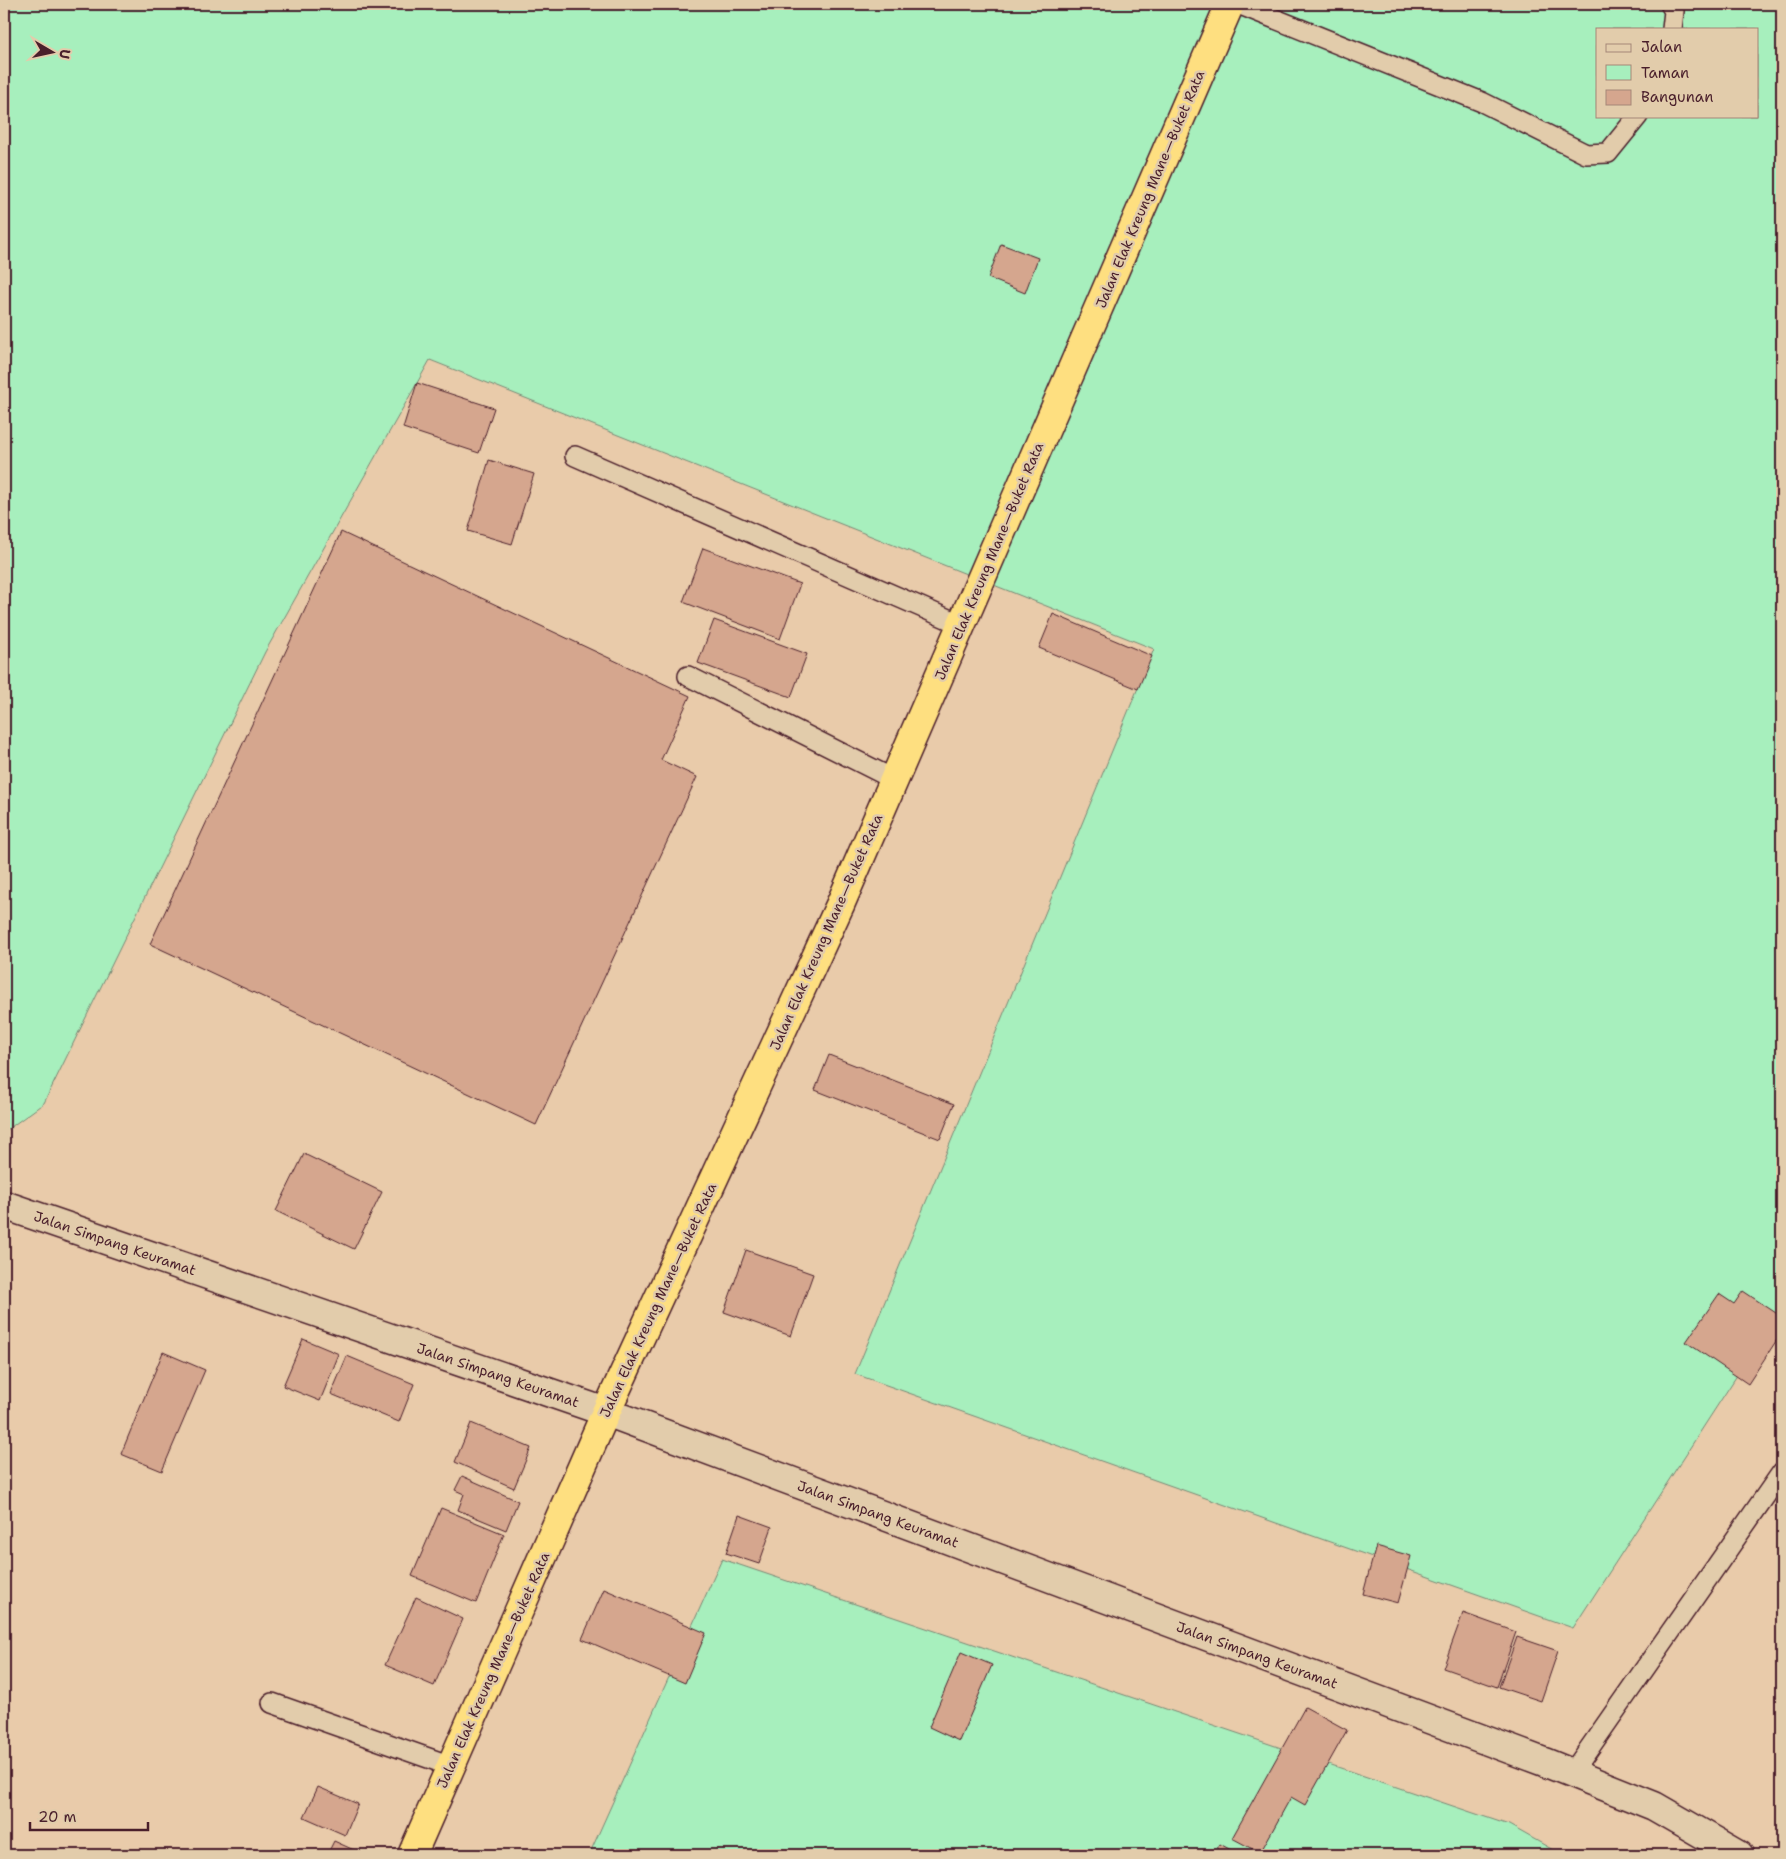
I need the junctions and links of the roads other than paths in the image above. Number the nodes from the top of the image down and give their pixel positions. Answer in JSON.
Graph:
{"nodes":[{"id":1,"x":1230,"y":4,"type":"edge"},
{"id":2,"x":1238,"y":4,"type":"edge"},
{"id":3,"x":1670,"y":4,"type":"edge"},
{"id":4,"x":1672,"y":28,"type":"edge"},
{"id":5,"x":1636,"y":118,"type":"edge"},
{"id":6,"x":575,"y":456,"type":"dead end"},
{"id":7,"x":962,"y":625,"type":"junction"},
{"id":8,"x":688,"y":676,"type":"dead end"},
{"id":9,"x":895,"y":780,"type":"junction"},
{"id":10,"x":4,"y":1205,"type":"edge"},
{"id":11,"x":606,"y":1412,"type":"junction"},
{"id":12,"x":1782,"y":1472,"type":"edge"},
{"id":13,"x":272,"y":1704,"type":"dead end"},
{"id":14,"x":451,"y":1766,"type":"junction"},
{"id":15,"x":1572,"y":1773,"type":"junction"},
{"id":16,"x":412,"y":1855,"type":"edge"},
{"id":17,"x":1739,"y":1855,"type":"edge"}],
"edges":[{"from":1,"to":7,"type":"highway","name":"Jalan Elak Kreung Mane—Buket Rata"},
{"from":2,"to":5,"type":"lane"},
{"from":3,"to":4,"type":"lane"},
{"from":6,"to":7,"type":"lane"},
{"from":7,"to":9,"type":"highway","name":"Jalan Elak Kreung Mane—Buket Rata"},
{"from":8,"to":9,"type":"lane"},
{"from":9,"to":11,"type":"highway","name":"Jalan Elak Kreung Mane—Buket Rata"},
{"from":10,"to":11,"type":"main road","name":"Jalan Simpang Keuramat"},
{"from":11,"to":14,"type":"highway","name":"Jalan Elak Kreung Mane—Buket Rata"},
{"from":11,"to":15,"type":"main road","name":"Jalan Simpang Keuramat"},
{"from":12,"to":15,"type":"lane"},
{"from":13,"to":14,"type":"lane"},
{"from":14,"to":16,"type":"highway","name":"Jalan Elak Kreung Mane—Buket Rata"},
{"from":15,"to":17,"type":"main road","name":"Jalan Simpang Keuramat"}]}
